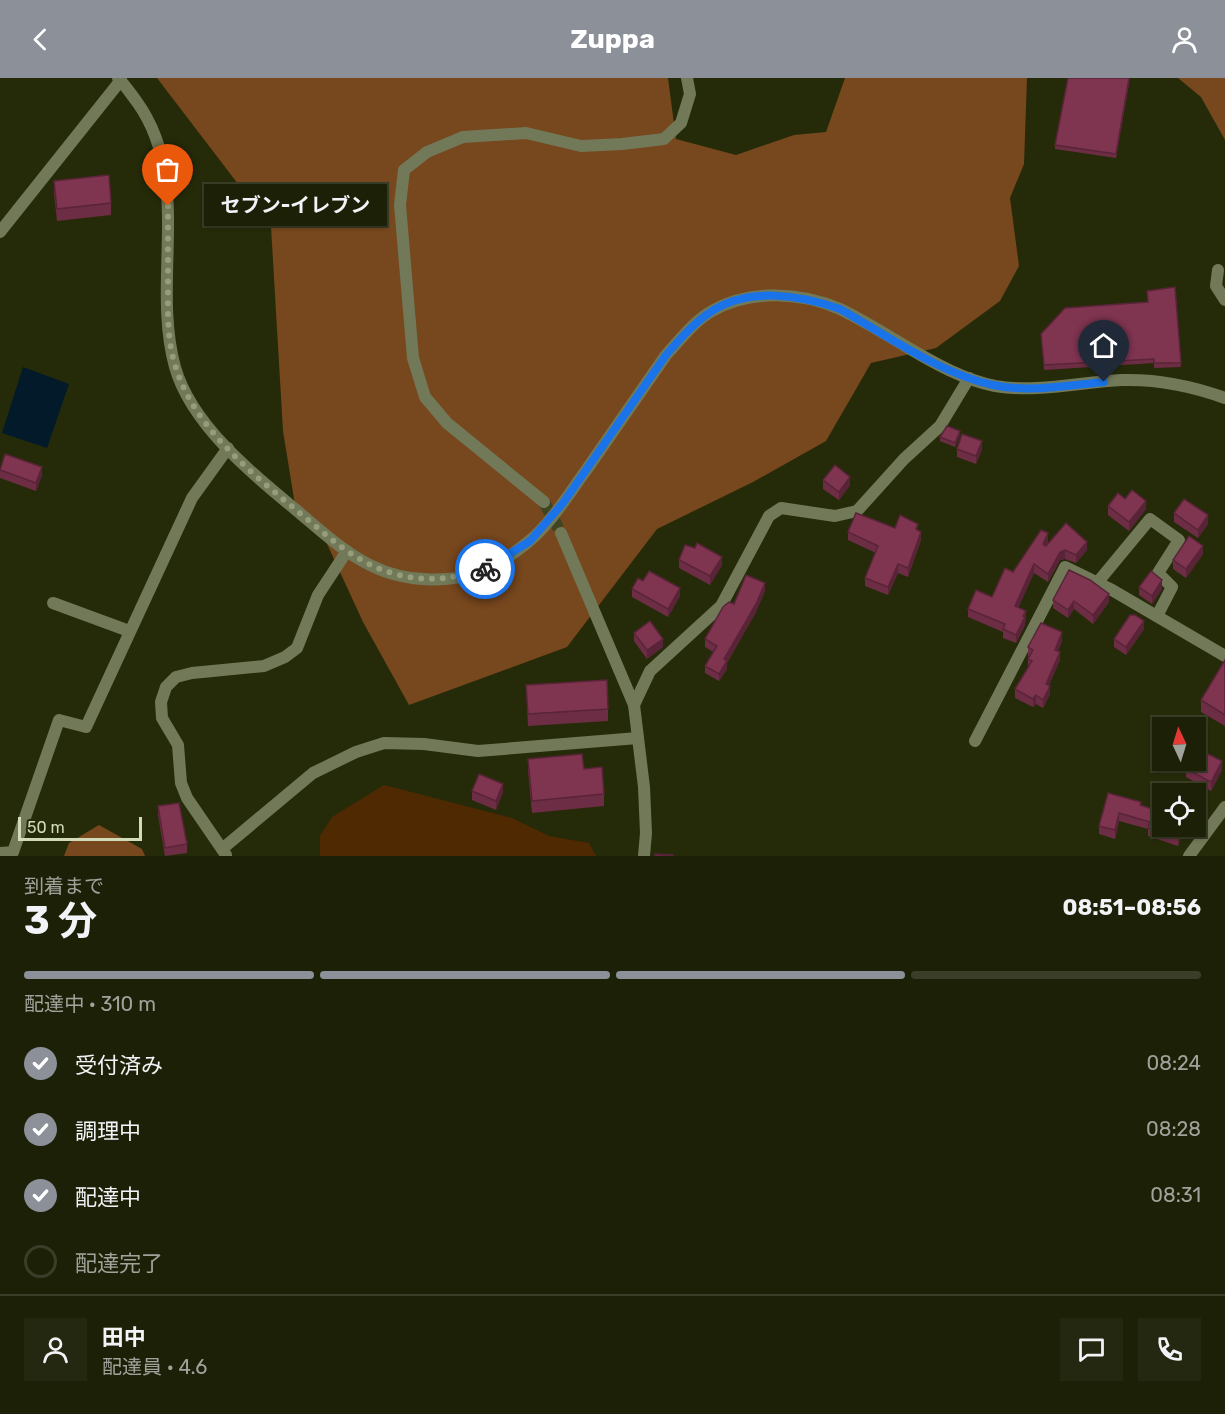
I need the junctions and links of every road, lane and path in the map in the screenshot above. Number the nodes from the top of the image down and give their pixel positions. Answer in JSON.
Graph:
{"nodes":[{"id":1,"x":687,"y":78,"type":"edge"},
{"id":2,"x":120,"y":79,"type":"edge"},
{"id":3,"x":0,"y":232,"type":"edge"},
{"id":4,"x":1218,"y":270,"type":"dead end"},
{"id":5,"x":1225,"y":300,"type":"edge"},
{"id":6,"x":969,"y":378,"type":"junction"},
{"id":7,"x":1225,"y":398,"type":"edge"},
{"id":8,"x":228,"y":448,"type":"junction"},
{"id":9,"x":544,"y":502,"type":"tunnel mouth"},
{"id":10,"x":561,"y":533,"type":"tunnel mouth"},
{"id":11,"x":346,"y":552,"type":"junction"},
{"id":12,"x":1097,"y":583,"type":"junction"},
{"id":13,"x":53,"y":603,"type":"dead end"},
{"id":14,"x":1156,"y":616,"type":"junction"},
{"id":15,"x":129,"y":631,"type":"junction"},
{"id":16,"x":1225,"y":656,"type":"edge"},
{"id":17,"x":634,"y":705,"type":"junction"},
{"id":18,"x":638,"y":738,"type":"junction"},
{"id":19,"x":975,"y":741,"type":"dead end"},
{"id":20,"x":1225,"y":807,"type":"edge"},
{"id":21,"x":0,"y":853,"type":"edge"},
{"id":22,"x":224,"y":853,"type":"edge"},
{"id":23,"x":644,"y":856,"type":"edge"},
{"id":24,"x":1189,"y":856,"type":"edge"}],
"edges":[{"from":1,"to":9,"type":"street"},
{"from":2,"to":3,"type":"street"},
{"from":2,"to":8,"type":"street"},
{"from":4,"to":5,"type":"street"},
{"from":6,"to":7,"type":"street"},
{"from":6,"to":11,"type":"street"},
{"from":6,"to":17,"type":"street"},
{"from":8,"to":11,"type":"street"},
{"from":8,"to":15,"type":"street"},
{"from":10,"to":17,"type":"street"},
{"from":11,"to":22,"type":"street"},
{"from":12,"to":14,"type":"street"},
{"from":12,"to":14,"type":"street"},
{"from":12,"to":19,"type":"street"},
{"from":13,"to":15,"type":"street"},
{"from":14,"to":16,"type":"street"},
{"from":15,"to":21,"type":"street"},
{"from":17,"to":18,"type":"street"},
{"from":18,"to":22,"type":"street"},
{"from":18,"to":23,"type":"street"},
{"from":20,"to":24,"type":"street"}]}
